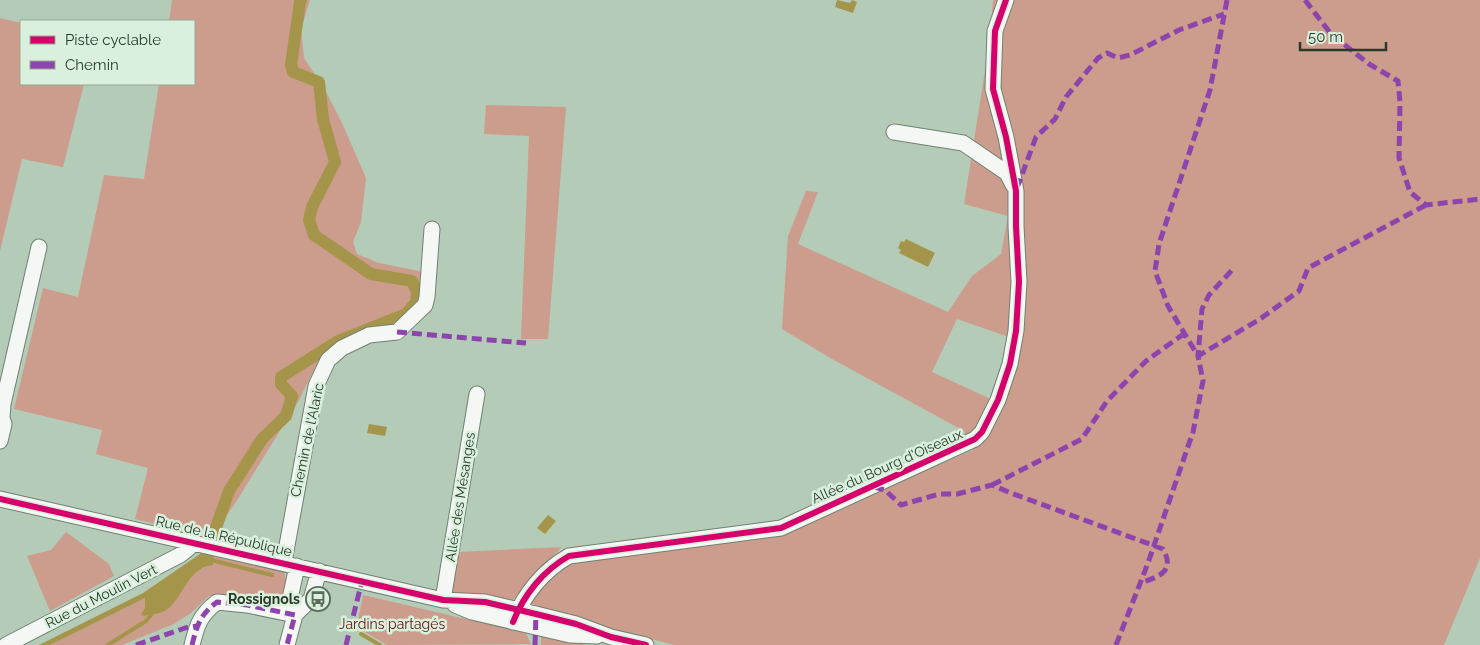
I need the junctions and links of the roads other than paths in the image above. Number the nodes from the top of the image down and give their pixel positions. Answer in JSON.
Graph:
{"nodes":[{"id":1,"x":1006,"y":0,"type":"edge"},
{"id":2,"x":894,"y":132,"type":"dead end"},
{"id":3,"x":1016,"y":190,"type":"junction"},
{"id":4,"x":432,"y":229,"type":"dead end"},
{"id":5,"x":40,"y":247,"type":"dead end"},
{"id":6,"x":477,"y":394,"type":"dead end"},
{"id":7,"x":0,"y":441,"type":"edge"},
{"id":8,"x":0,"y":499,"type":"edge"},
{"id":9,"x":195,"y":543,"type":"junction"},
{"id":10,"x":290,"y":564,"type":"junction"},
{"id":11,"x":319,"y":571,"type":"junction"},
{"id":12,"x":442,"y":600,"type":"junction"},
{"id":13,"x":295,"y":615,"type":"junction"},
{"id":14,"x":516,"y":616,"type":"junction"},
{"id":15,"x":6,"y":645,"type":"edge"},
{"id":16,"x":192,"y":645,"type":"edge"},
{"id":17,"x":287,"y":645,"type":"edge"},
{"id":18,"x":646,"y":645,"type":"edge"}],
"edges":[{"from":1,"to":3,"type":"street","name":"Allée du Bourg d'Oiseaux"},
{"from":2,"to":3,"type":"street"},
{"from":3,"to":14,"type":"street","name":"Allée du Bourg d'Oiseaux"},
{"from":4,"to":10,"type":"street","name":"Chemin de l'Alaric"},
{"from":5,"to":7,"type":"street"},
{"from":6,"to":12,"type":"street","name":"Allée des Mésanges"},
{"from":8,"to":9,"type":"street","name":"Rue de la République"},
{"from":9,"to":10,"type":"street","name":"Rue de la République"},
{"from":9,"to":15,"type":"street","name":"Rue du Moulin Vert"},
{"from":10,"to":11,"type":"street","name":"Rue de la République"},
{"from":10,"to":13,"type":"street","name":"Chemin de l'Alaric"},
{"from":11,"to":12,"type":"street","name":"Rue de la République"},
{"from":11,"to":13,"type":"street"},
{"from":12,"to":14,"type":"street","name":"Rue de la République"},
{"from":13,"to":16,"type":"street"},
{"from":13,"to":17,"type":"street"},
{"from":14,"to":18,"type":"street","name":"Rue de la République"}]}
